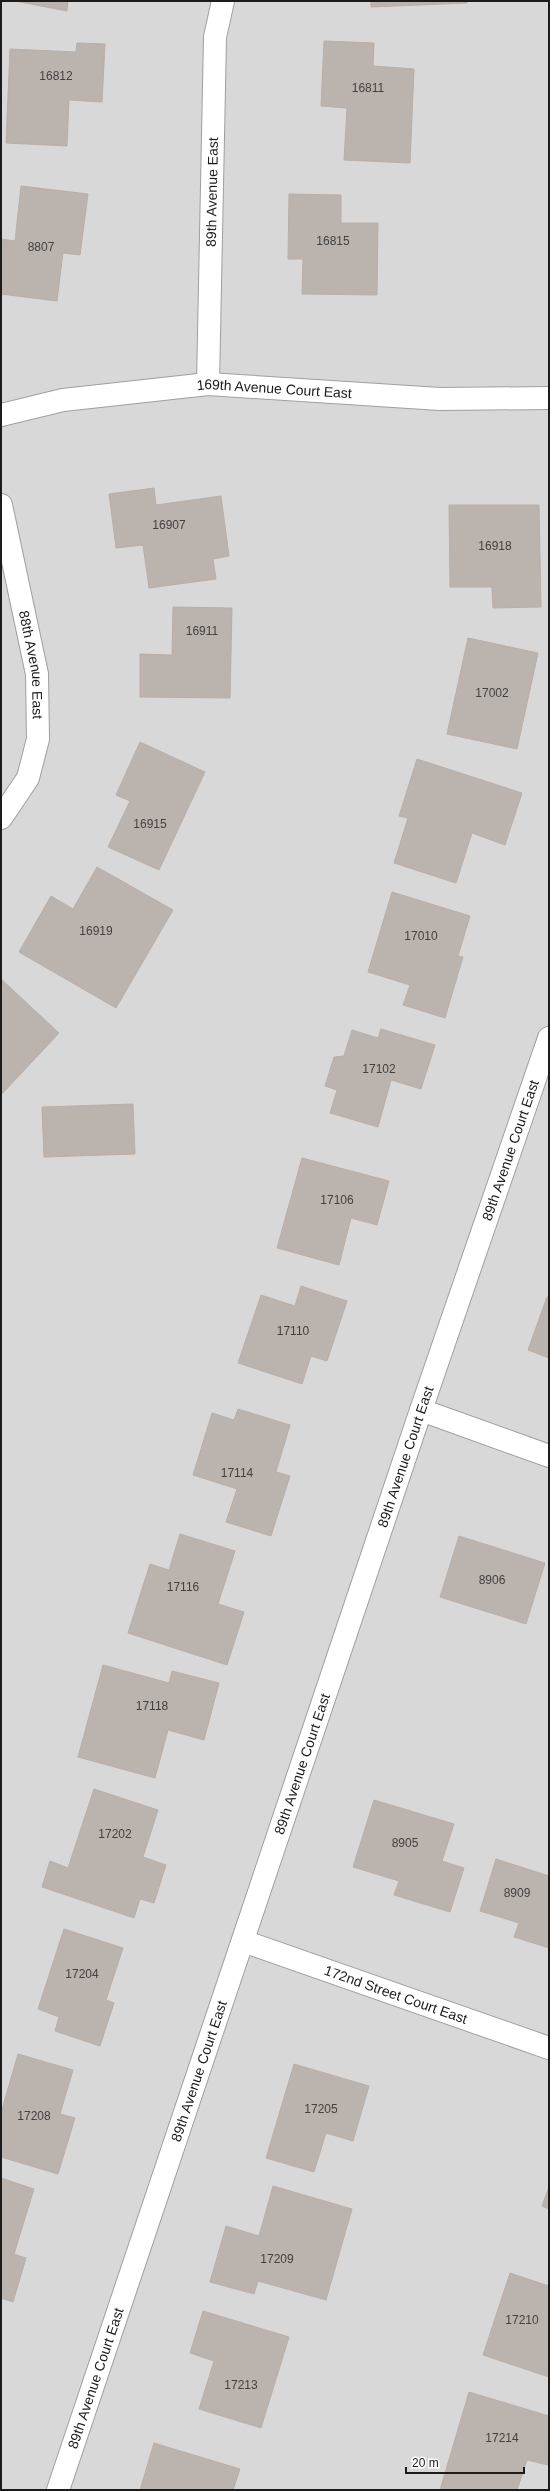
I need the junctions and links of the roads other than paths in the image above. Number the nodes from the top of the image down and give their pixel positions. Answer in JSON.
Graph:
{"nodes":[{"id":1,"x":223,"y":1,"type":"edge"},
{"id":2,"x":208,"y":384,"type":"junction"},
{"id":3,"x":549,"y":398,"type":"edge"},
{"id":4,"x":1,"y":415,"type":"edge"},
{"id":5,"x":1,"y":505,"type":"edge"},
{"id":6,"x":1,"y":818,"type":"edge"},
{"id":7,"x":549,"y":1038,"type":"edge"},
{"id":8,"x":421,"y":1410,"type":"junction"},
{"id":9,"x":549,"y":1456,"type":"edge"},
{"id":10,"x":243,"y":1941,"type":"junction"},
{"id":11,"x":549,"y":2048,"type":"edge"},
{"id":12,"x":58,"y":2490,"type":"edge"}],
"edges":[{"from":1,"to":2,"type":"street","name":"89th Avenue East"},
{"from":2,"to":3,"type":"street","name":"169th Avenue Court East"},
{"from":2,"to":4,"type":"street","name":"169th Avenue Court East"},
{"from":5,"to":6,"type":"street","name":"88th Avenue East"},
{"from":7,"to":8,"type":"street","name":"89th Avenue Court East"},
{"from":8,"to":9,"type":"street"},
{"from":8,"to":10,"type":"street","name":"89th Avenue Court East"},
{"from":10,"to":11,"type":"street","name":"172nd Street Court East"},
{"from":10,"to":12,"type":"street","name":"89th Avenue Court East"}]}
